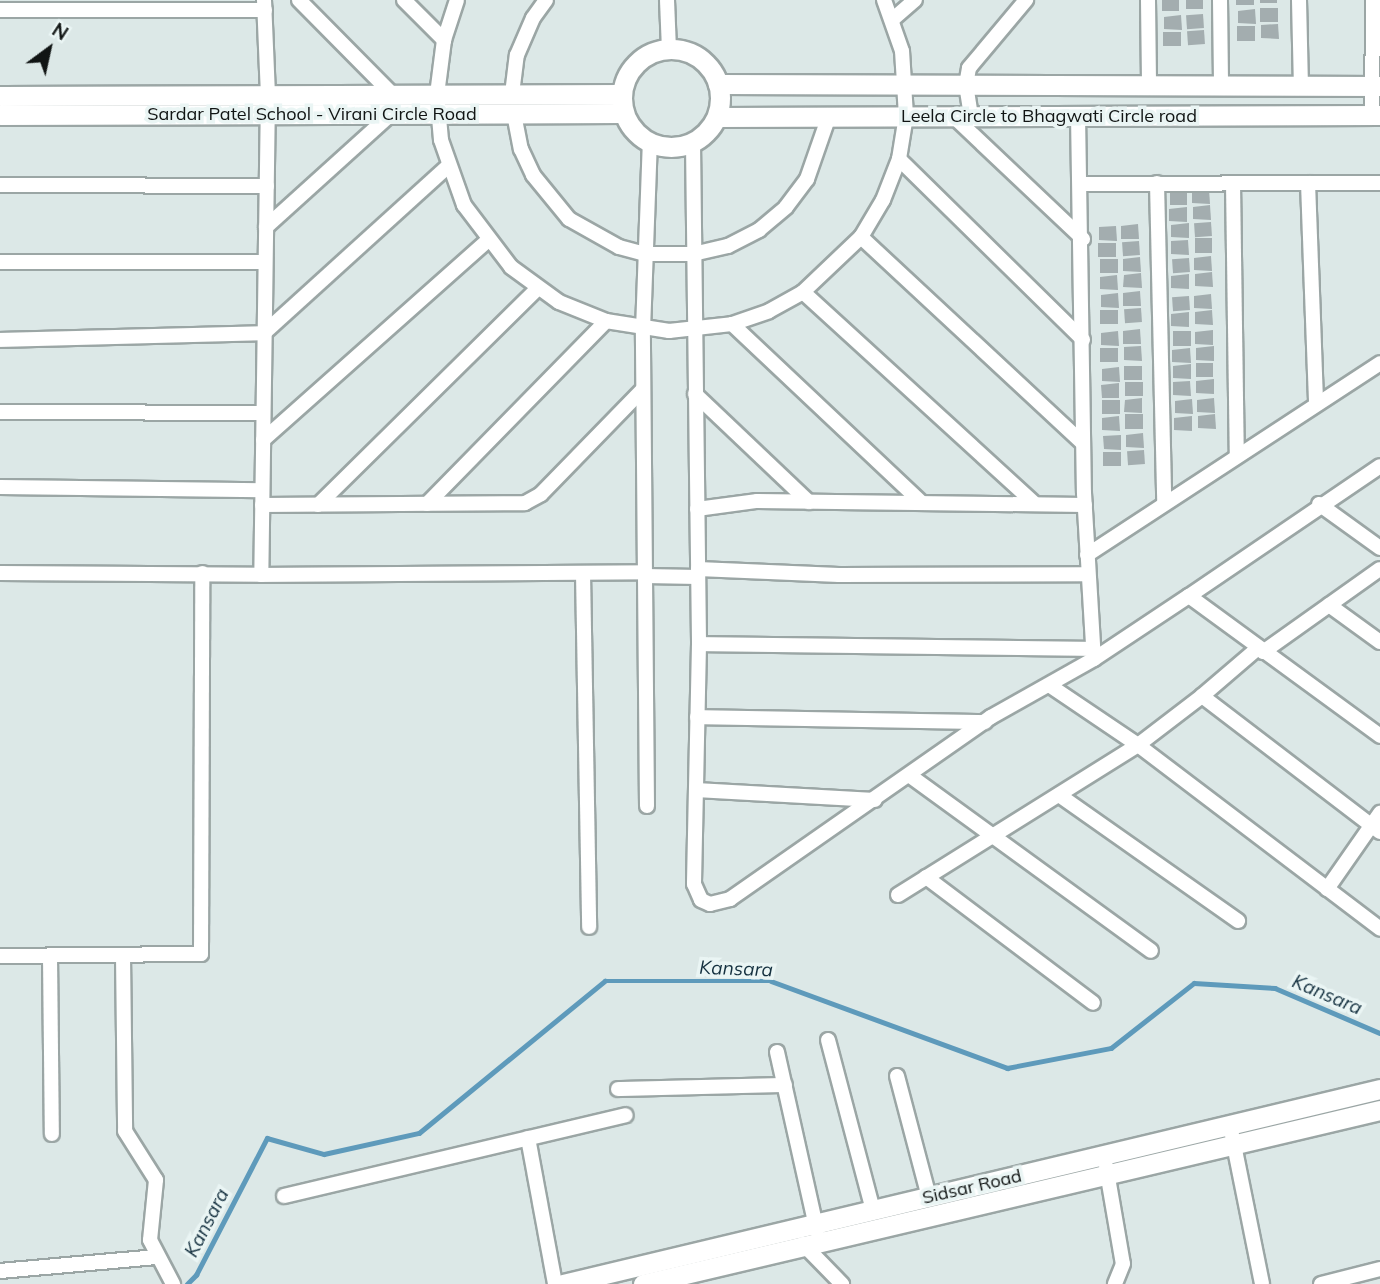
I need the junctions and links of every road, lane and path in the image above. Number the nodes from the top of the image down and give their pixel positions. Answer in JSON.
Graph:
{"nodes":[{"id":1,"x":299,"y":0,"type":"edge"},
{"id":2,"x":404,"y":0,"type":"edge"},
{"id":3,"x":457,"y":0,"type":"edge"},
{"id":4,"x":546,"y":0,"type":"edge"},
{"id":5,"x":667,"y":0,"type":"edge"},
{"id":6,"x":884,"y":0,"type":"edge"},
{"id":7,"x":915,"y":0,"type":"edge"},
{"id":8,"x":1026,"y":0,"type":"edge"},
{"id":9,"x":1148,"y":0,"type":"edge"},
{"id":10,"x":1220,"y":0,"type":"edge"},
{"id":11,"x":1299,"y":0,"type":"edge"},
{"id":12,"x":1373,"y":0,"type":"edge"},
{"id":13,"x":265,"y":5,"type":"edge"},
{"id":14,"x":0,"y":10,"type":"edge"},
{"id":15,"x":893,"y":19,"type":"junction"},
{"id":16,"x":443,"y":40,"type":"junction"},
{"id":17,"x":669,"y":49,"type":"junction"},
{"id":18,"x":718,"y":84,"type":"junction"},
{"id":19,"x":906,"y":85,"type":"junction"},
{"id":20,"x":965,"y":85,"type":"junction"},
{"id":21,"x":1149,"y":86,"type":"junction"},
{"id":22,"x":1221,"y":86,"type":"junction"},
{"id":23,"x":1301,"y":86,"type":"junction"},
{"id":24,"x":1376,"y":86,"type":"edge"},
{"id":25,"x":0,"y":96,"type":"edge"},
{"id":26,"x":622,"y":103,"type":"junction"},
{"id":27,"x":392,"y":104,"type":"junction"},
{"id":28,"x":437,"y":104,"type":"junction"},
{"id":29,"x":513,"y":104,"type":"junction"},
{"id":30,"x":125,"y":105,"type":"junction"},
{"id":31,"x":268,"y":105,"type":"junction"},
{"id":32,"x":1376,"y":115,"type":"edge"},
{"id":33,"x":0,"y":116,"type":"edge"},
{"id":34,"x":829,"y":116,"type":"junction"},
{"id":35,"x":906,"y":116,"type":"junction"},
{"id":36,"x":962,"y":116,"type":"junction"},
{"id":37,"x":1078,"y":116,"type":"junction"},
{"id":38,"x":717,"y":117,"type":"junction"},
{"id":39,"x":650,"y":143,"type":"junction"},
{"id":40,"x":693,"y":143,"type":"junction"},
{"id":41,"x":899,"y":159,"type":"junction"},
{"id":42,"x":448,"y":166,"type":"junction"},
{"id":43,"x":1157,"y":183,"type":"junction"},
{"id":44,"x":1233,"y":183,"type":"junction"},
{"id":45,"x":1308,"y":183,"type":"junction"},
{"id":46,"x":1380,"y":183,"type":"edge"},
{"id":47,"x":1081,"y":184,"type":"junction"},
{"id":48,"x":0,"y":185,"type":"edge"},
{"id":49,"x":267,"y":186,"type":"junction"},
{"id":50,"x":266,"y":227,"type":"junction"},
{"id":51,"x":860,"y":237,"type":"junction"},
{"id":52,"x":1083,"y":239,"type":"junction"},
{"id":53,"x":487,"y":241,"type":"junction"},
{"id":54,"x":646,"y":254,"type":"junction"},
{"id":55,"x":693,"y":254,"type":"junction"},
{"id":56,"x":0,"y":262,"type":"edge"},
{"id":57,"x":265,"y":262,"type":"junction"},
{"id":58,"x":537,"y":289,"type":"junction"},
{"id":59,"x":803,"y":292,"type":"junction"},
{"id":60,"x":606,"y":321,"type":"junction"},
{"id":61,"x":732,"y":324,"type":"junction"},
{"id":62,"x":643,"y":330,"type":"junction"},
{"id":63,"x":694,"y":331,"type":"junction"},
{"id":64,"x":264,"y":333,"type":"junction"},
{"id":65,"x":0,"y":340,"type":"edge"},
{"id":66,"x":1083,"y":340,"type":"junction"},
{"id":67,"x":1380,"y":363,"type":"edge"},
{"id":68,"x":643,"y":389,"type":"junction"},
{"id":69,"x":695,"y":394,"type":"junction"},
{"id":70,"x":1316,"y":404,"type":"junction"},
{"id":71,"x":0,"y":412,"type":"edge"},
{"id":72,"x":263,"y":412,"type":"junction"},
{"id":73,"x":263,"y":440,"type":"junction"},
{"id":74,"x":1083,"y":443,"type":"junction"},
{"id":75,"x":1237,"y":456,"type":"junction"},
{"id":76,"x":1380,"y":466,"type":"edge"},
{"id":77,"x":0,"y":487,"type":"edge"},
{"id":78,"x":262,"y":498,"type":"junction"},
{"id":79,"x":1164,"y":501,"type":"junction"},
{"id":80,"x":809,"y":502,"type":"junction"},
{"id":81,"x":921,"y":502,"type":"junction"},
{"id":82,"x":427,"y":503,"type":"junction"},
{"id":83,"x":1034,"y":503,"type":"junction"},
{"id":84,"x":318,"y":505,"type":"junction"},
{"id":85,"x":1085,"y":505,"type":"junction"},
{"id":86,"x":1319,"y":505,"type":"junction"},
{"id":87,"x":697,"y":509,"type":"junction"},
{"id":88,"x":1380,"y":548,"type":"edge"},
{"id":89,"x":1087,"y":555,"type":"junction"},
{"id":90,"x":1380,"y":569,"type":"edge"},
{"id":91,"x":583,"y":572,"type":"junction"},
{"id":92,"x":0,"y":573,"type":"edge"},
{"id":93,"x":202,"y":573,"type":"junction"},
{"id":94,"x":698,"y":573,"type":"junction"},
{"id":95,"x":645,"y":574,"type":"junction"},
{"id":96,"x":261,"y":575,"type":"junction"},
{"id":97,"x":1087,"y":575,"type":"junction"},
{"id":98,"x":1189,"y":596,"type":"junction"},
{"id":99,"x":1329,"y":605,"type":"junction"},
{"id":100,"x":1380,"y":642,"type":"edge"},
{"id":101,"x":699,"y":644,"type":"junction"},
{"id":102,"x":1260,"y":650,"type":"junction"},
{"id":103,"x":1093,"y":654,"type":"junction"},
{"id":104,"x":1049,"y":685,"type":"junction"},
{"id":105,"x":1202,"y":696,"type":"junction"},
{"id":106,"x":697,"y":717,"type":"junction"},
{"id":107,"x":985,"y":722,"type":"junction"},
{"id":108,"x":1380,"y":736,"type":"edge"},
{"id":109,"x":1138,"y":746,"type":"junction"},
{"id":110,"x":909,"y":775,"type":"junction"},
{"id":111,"x":696,"y":790,"type":"junction"},
{"id":112,"x":1059,"y":794,"type":"junction"},
{"id":113,"x":875,"y":800,"type":"junction"},
{"id":114,"x":647,"y":806,"type":"dead end"},
{"id":115,"x":1380,"y":813,"type":"edge"},
{"id":116,"x":1376,"y":829,"type":"edge"},
{"id":117,"x":992,"y":836,"type":"junction"},
{"id":118,"x":926,"y":877,"type":"junction"},
{"id":119,"x":1327,"y":889,"type":"junction"},
{"id":120,"x":898,"y":895,"type":"dead end"},
{"id":121,"x":1238,"y":921,"type":"dead end"},
{"id":122,"x":589,"y":927,"type":"dead end"},
{"id":123,"x":1380,"y":929,"type":"edge"},
{"id":124,"x":1151,"y":951,"type":"dead end"},
{"id":125,"x":0,"y":956,"type":"edge"},
{"id":126,"x":50,"y":956,"type":"junction"},
{"id":127,"x":123,"y":956,"type":"junction"},
{"id":128,"x":1093,"y":1003,"type":"dead end"},
{"id":129,"x":828,"y":1040,"type":"dead end"},
{"id":130,"x":777,"y":1052,"type":"dead end"},
{"id":131,"x":897,"y":1076,"type":"dead end"},
{"id":132,"x":785,"y":1085,"type":"junction"},
{"id":133,"x":618,"y":1089,"type":"dead end"},
{"id":134,"x":1380,"y":1089,"type":"edge"},
{"id":135,"x":1380,"y":1110,"type":"edge"},
{"id":136,"x":626,"y":1115,"type":"dead end"},
{"id":137,"x":52,"y":1134,"type":"dead end"},
{"id":138,"x":1233,"y":1134,"type":"junction"},
{"id":139,"x":528,"y":1138,"type":"junction"},
{"id":140,"x":1105,"y":1165,"type":"junction"},
{"id":141,"x":284,"y":1196,"type":"dead end"},
{"id":142,"x":929,"y":1197,"type":"junction"},
{"id":143,"x":873,"y":1210,"type":"junction"},
{"id":144,"x":812,"y":1236,"type":"junction"},
{"id":145,"x":158,"y":1259,"type":"junction"},
{"id":146,"x":1380,"y":1269,"type":"edge"},
{"id":147,"x":0,"y":1271,"type":"edge"},
{"id":148,"x":655,"y":1282,"type":"edge"},
{"id":149,"x":173,"y":1284,"type":"edge"},
{"id":150,"x":555,"y":1284,"type":"edge"},
{"id":151,"x":565,"y":1284,"type":"edge"},
{"id":152,"x":842,"y":1284,"type":"edge"},
{"id":153,"x":1115,"y":1284,"type":"edge"},
{"id":154,"x":1262,"y":1284,"type":"edge"},
{"id":155,"x":1321,"y":1284,"type":"edge"}],
"edges":[{"from":1,"to":27,"type":"street"},
{"from":2,"to":16,"type":"street"},
{"from":3,"to":16,"type":"street"},
{"from":4,"to":29,"type":"street"},
{"from":5,"to":17,"type":"street"},
{"from":6,"to":15,"type":"street"},
{"from":7,"to":15,"type":"street"},
{"from":8,"to":20,"type":"street"},
{"from":9,"to":21,"type":"street"},
{"from":10,"to":22,"type":"street"},
{"from":11,"to":23,"type":"street"},
{"from":12,"to":24,"type":"street"},
{"from":13,"to":14,"type":"street"},
{"from":13,"to":31,"type":"street"},
{"from":15,"to":19,"type":"street"},
{"from":16,"to":28,"type":"street"},
{"from":17,"to":18,"type":"street"},
{"from":17,"to":26,"type":"street"},
{"from":18,"to":19,"type":"street","name":"Leela Circle to Bhagwati Circle road"},
{"from":18,"to":38,"type":"street"},
{"from":19,"to":20,"type":"street","name":"Leela Circle to Bhagwati Circle road"},
{"from":19,"to":35,"type":"street"},
{"from":20,"to":21,"type":"street","name":"Leela Circle to Bhagwati Circle road"},
{"from":20,"to":36,"type":"street"},
{"from":21,"to":22,"type":"street","name":"Leela Circle to Bhagwati Circle road"},
{"from":22,"to":23,"type":"street","name":"Leela Circle to Bhagwati Circle road"},
{"from":23,"to":24,"type":"street","name":"Leela Circle to Bhagwati Circle road"},
{"from":24,"to":32,"type":"street"},
{"from":25,"to":30,"type":"street"},
{"from":26,"to":29,"type":"street"},
{"from":26,"to":39,"type":"street"},
{"from":27,"to":28,"type":"street"},
{"from":27,"to":31,"type":"street"},
{"from":27,"to":50,"type":"street"},
{"from":28,"to":29,"type":"street"},
{"from":28,"to":42,"type":"street"},
{"from":29,"to":54,"type":"street"},
{"from":30,"to":31,"type":"street"},
{"from":30,"to":33,"type":"street","name":"Sardar Patel School - Virani Circle Road"},
{"from":31,"to":49,"type":"street"},
{"from":32,"to":37,"type":"street","name":"Leela Circle to Bhagwati Circle road"},
{"from":34,"to":35,"type":"street","name":"Leela Circle to Bhagwati Circle road"},
{"from":34,"to":38,"type":"street","name":"Leela Circle to Bhagwati Circle road"},
{"from":34,"to":55,"type":"street"},
{"from":35,"to":36,"type":"street","name":"Leela Circle to Bhagwati Circle road"},
{"from":35,"to":41,"type":"street"},
{"from":36,"to":37,"type":"street","name":"Leela Circle to Bhagwati Circle road"},
{"from":36,"to":52,"type":"street"},
{"from":37,"to":47,"type":"street"},
{"from":38,"to":40,"type":"street"},
{"from":39,"to":40,"type":"street"},
{"from":39,"to":54,"type":"street"},
{"from":40,"to":55,"type":"street"},
{"from":41,"to":51,"type":"street"},
{"from":41,"to":66,"type":"street"},
{"from":42,"to":53,"type":"street"},
{"from":42,"to":64,"type":"street"},
{"from":43,"to":44,"type":"street"},
{"from":43,"to":47,"type":"street"},
{"from":43,"to":79,"type":"street"},
{"from":44,"to":45,"type":"street"},
{"from":44,"to":75,"type":"street"},
{"from":45,"to":46,"type":"street"},
{"from":45,"to":70,"type":"street"},
{"from":47,"to":52,"type":"street"},
{"from":48,"to":49,"type":"street"},
{"from":49,"to":50,"type":"street"},
{"from":50,"to":57,"type":"street"},
{"from":51,"to":59,"type":"street"},
{"from":51,"to":74,"type":"street"},
{"from":52,"to":66,"type":"street"},
{"from":53,"to":58,"type":"street"},
{"from":53,"to":73,"type":"street"},
{"from":54,"to":55,"type":"street"},
{"from":54,"to":62,"type":"street"},
{"from":55,"to":63,"type":"street"},
{"from":56,"to":57,"type":"street"},
{"from":57,"to":64,"type":"street"},
{"from":58,"to":60,"type":"street"},
{"from":58,"to":84,"type":"street"},
{"from":59,"to":61,"type":"street"},
{"from":59,"to":83,"type":"street"},
{"from":60,"to":62,"type":"street"},
{"from":60,"to":82,"type":"street"},
{"from":61,"to":63,"type":"street"},
{"from":61,"to":81,"type":"street"},
{"from":62,"to":63,"type":"street"},
{"from":62,"to":68,"type":"street"},
{"from":63,"to":69,"type":"street"},
{"from":64,"to":65,"type":"street"},
{"from":64,"to":72,"type":"street"},
{"from":66,"to":74,"type":"street"},
{"from":67,"to":70,"type":"street"},
{"from":68,"to":82,"type":"street"},
{"from":68,"to":95,"type":"street"},
{"from":69,"to":80,"type":"street"},
{"from":69,"to":87,"type":"street"},
{"from":70,"to":75,"type":"street"},
{"from":71,"to":72,"type":"street"},
{"from":72,"to":73,"type":"street"},
{"from":73,"to":78,"type":"street"},
{"from":74,"to":85,"type":"street"},
{"from":75,"to":79,"type":"street"},
{"from":76,"to":86,"type":"street"},
{"from":77,"to":78,"type":"street"},
{"from":78,"to":84,"type":"street"},
{"from":78,"to":96,"type":"street"},
{"from":79,"to":89,"type":"street"},
{"from":80,"to":81,"type":"street"},
{"from":80,"to":87,"type":"street"},
{"from":81,"to":83,"type":"street"},
{"from":82,"to":84,"type":"street"},
{"from":83,"to":85,"type":"street"},
{"from":85,"to":89,"type":"street"},
{"from":86,"to":88,"type":"street"},
{"from":86,"to":98,"type":"street"},
{"from":87,"to":94,"type":"street"},
{"from":89,"to":97,"type":"street"},
{"from":90,"to":99,"type":"street"},
{"from":91,"to":95,"type":"street"},
{"from":91,"to":96,"type":"street"},
{"from":91,"to":122,"type":"street"},
{"from":92,"to":93,"type":"street"},
{"from":93,"to":96,"type":"street"},
{"from":93,"to":127,"type":"street"},
{"from":94,"to":95,"type":"street"},
{"from":94,"to":97,"type":"street"},
{"from":94,"to":101,"type":"street"},
{"from":95,"to":114,"type":"street"},
{"from":97,"to":103,"type":"street"},
{"from":98,"to":102,"type":"street"},
{"from":98,"to":103,"type":"street"},
{"from":99,"to":100,"type":"street"},
{"from":99,"to":102,"type":"street"},
{"from":101,"to":103,"type":"street"},
{"from":101,"to":106,"type":"street"},
{"from":102,"to":105,"type":"street"},
{"from":102,"to":108,"type":"street"},
{"from":103,"to":104,"type":"street"},
{"from":104,"to":107,"type":"street"},
{"from":104,"to":109,"type":"street"},
{"from":105,"to":109,"type":"street"},
{"from":105,"to":116,"type":"street"},
{"from":106,"to":107,"type":"street"},
{"from":106,"to":111,"type":"street"},
{"from":107,"to":110,"type":"street"},
{"from":109,"to":112,"type":"street"},
{"from":109,"to":119,"type":"street"},
{"from":110,"to":113,"type":"street"},
{"from":110,"to":117,"type":"street"},
{"from":111,"to":113,"type":"street"},
{"from":111,"to":113,"type":"street"},
{"from":112,"to":117,"type":"street"},
{"from":112,"to":121,"type":"street"},
{"from":115,"to":116,"type":"street"},
{"from":116,"to":119,"type":"street"},
{"from":117,"to":118,"type":"street"},
{"from":117,"to":124,"type":"street"},
{"from":118,"to":120,"type":"street"},
{"from":118,"to":128,"type":"street"},
{"from":119,"to":123,"type":"street"},
{"from":125,"to":126,"type":"street"},
{"from":126,"to":127,"type":"street"},
{"from":126,"to":137,"type":"street"},
{"from":127,"to":145,"type":"street"},
{"from":129,"to":143,"type":"street"},
{"from":130,"to":132,"type":"street"},
{"from":131,"to":142,"type":"street"},
{"from":132,"to":133,"type":"street"},
{"from":132,"to":144,"type":"street"},
{"from":134,"to":138,"type":"street","name":"Sidsar Road"},
{"from":135,"to":138,"type":"street","name":"Sidsar Road"},
{"from":136,"to":139,"type":"street"},
{"from":138,"to":140,"type":"street","name":"Sidsar Road"},
{"from":138,"to":154,"type":"street"},
{"from":139,"to":141,"type":"street"},
{"from":139,"to":150,"type":"street"},
{"from":140,"to":142,"type":"street","name":"Sidsar Road"},
{"from":140,"to":144,"type":"street","name":"Sidsar Road"},
{"from":140,"to":153,"type":"street"},
{"from":142,"to":143,"type":"street","name":"Sidsar Road"},
{"from":143,"to":144,"type":"street","name":"Sidsar Road"},
{"from":144,"to":148,"type":"street","name":"Sidsar Road"},
{"from":144,"to":151,"type":"street","name":"Sidsar Road"},
{"from":144,"to":152,"type":"street"},
{"from":145,"to":147,"type":"street"},
{"from":145,"to":149,"type":"street"},
{"from":146,"to":155,"type":"street"}]}
